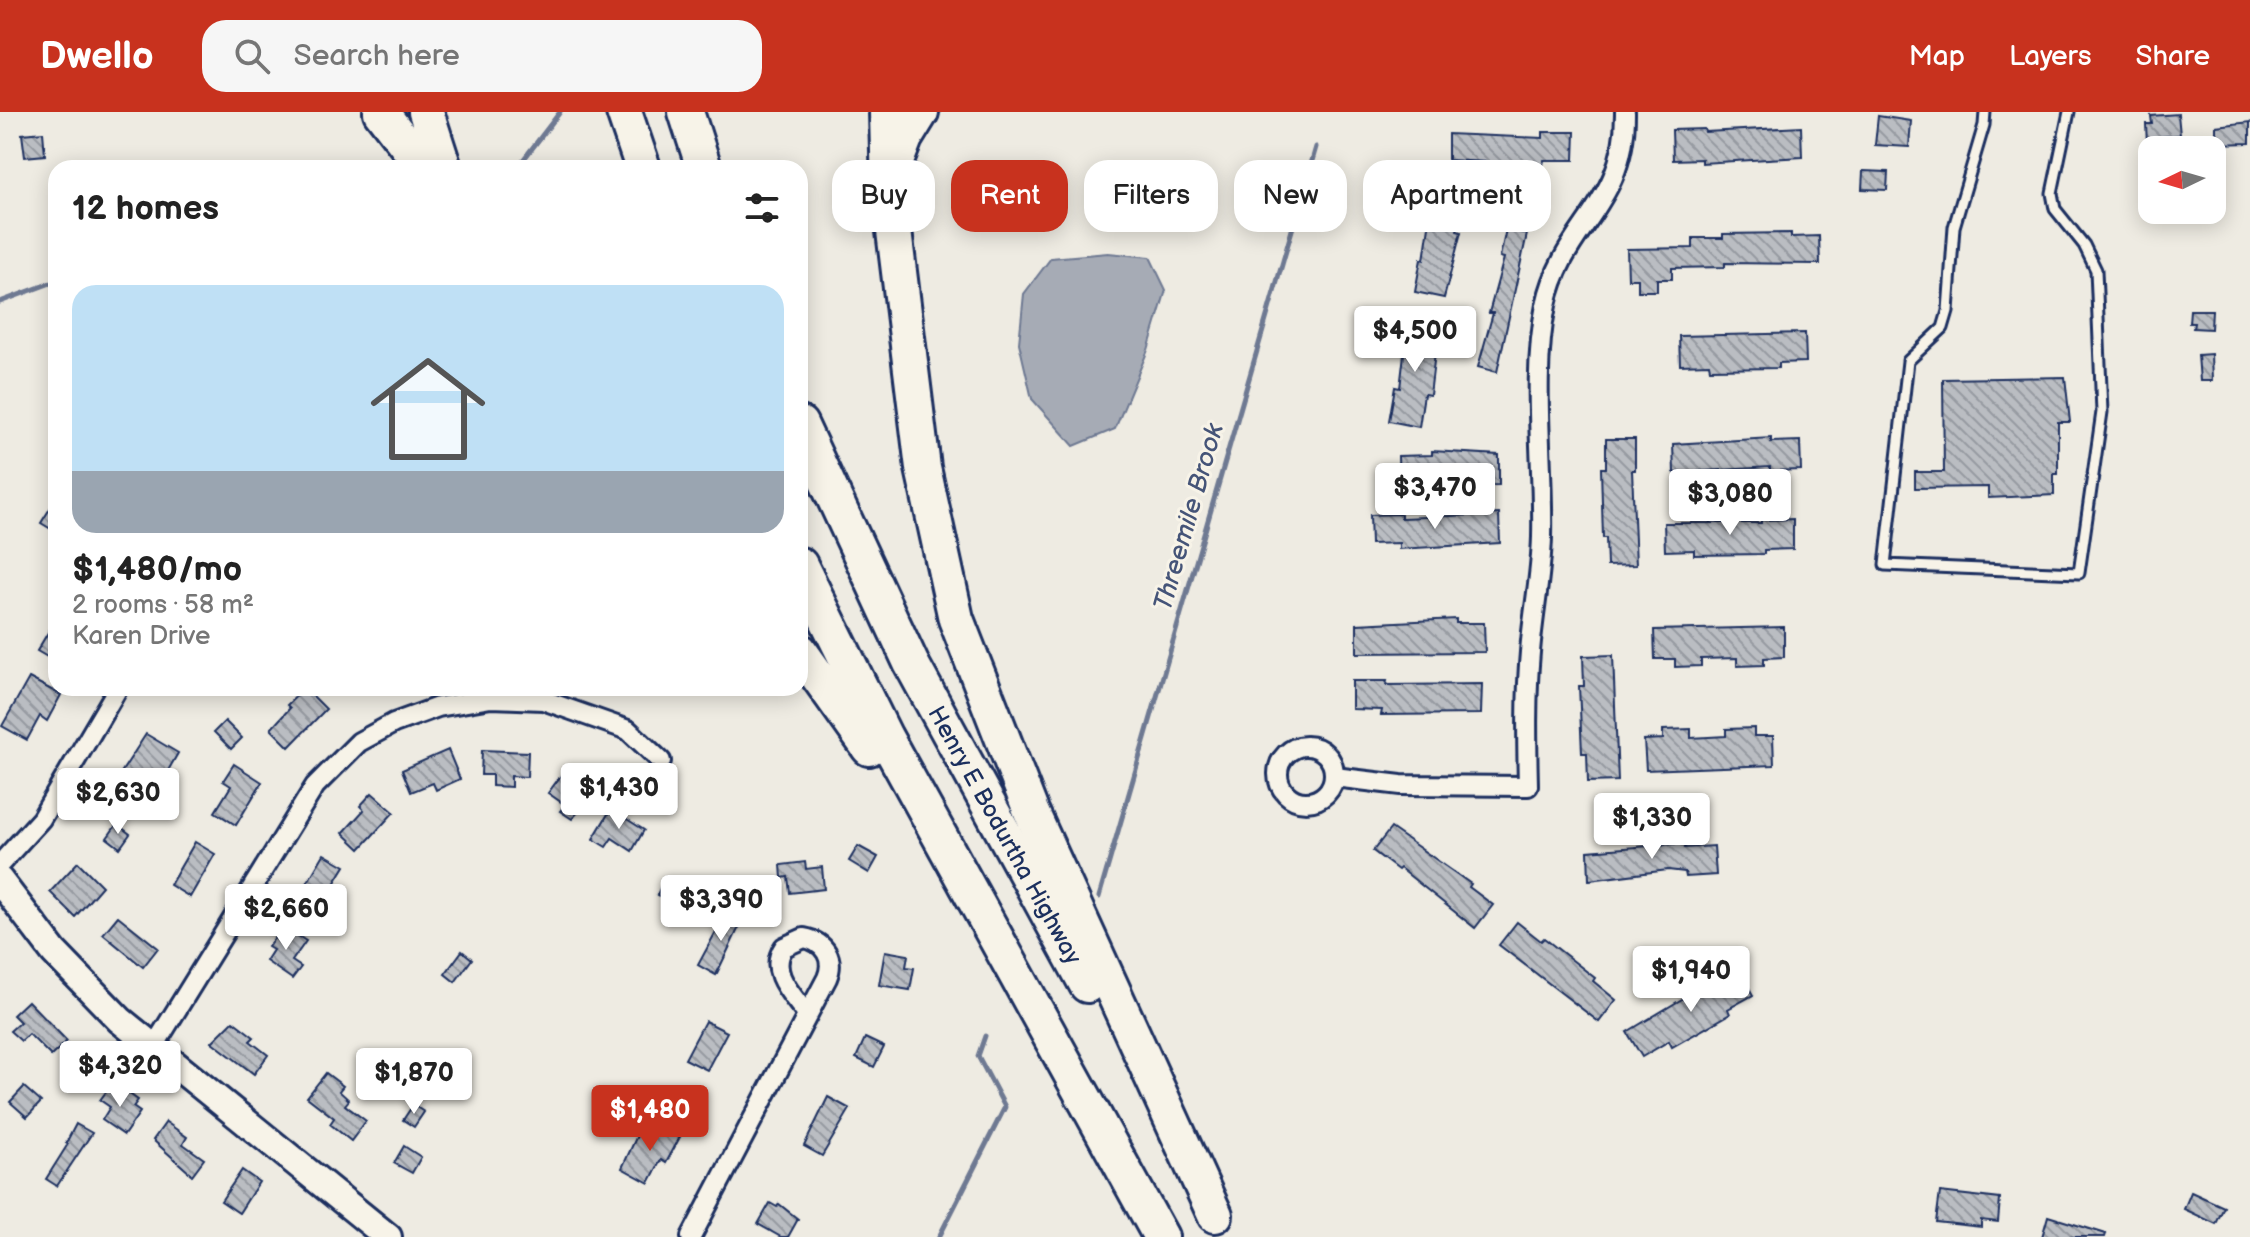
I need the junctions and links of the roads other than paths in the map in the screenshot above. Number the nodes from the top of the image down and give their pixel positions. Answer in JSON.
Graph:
{"nodes":[{"id":1,"x":381,"y":112,"type":"edge"},
{"id":2,"x":426,"y":112,"type":"edge"},
{"id":3,"x":624,"y":112,"type":"edge"},
{"id":4,"x":686,"y":112,"type":"edge"},
{"id":5,"x":887,"y":112,"type":"edge"},
{"id":6,"x":921,"y":112,"type":"edge"},
{"id":7,"x":1625,"y":112,"type":"edge"},
{"id":8,"x":1985,"y":112,"type":"edge"},
{"id":9,"x":2069,"y":112,"type":"edge"},
{"id":10,"x":418,"y":160,"type":"edge"},
{"id":11,"x":441,"y":160,"type":"edge"},
{"id":12,"x":640,"y":160,"type":"edge"},
{"id":13,"x":701,"y":160,"type":"edge"},
{"id":14,"x":888,"y":160,"type":"edge"},
{"id":15,"x":897,"y":160,"type":"edge"},
{"id":16,"x":894,"y":232,"type":"edge"},
{"id":17,"x":808,"y":442,"type":"edge"},
{"id":18,"x":808,"y":581,"type":"edge"},
{"id":19,"x":808,"y":662,"type":"edge"},
{"id":20,"x":113,"y":696,"type":"edge"},
{"id":21,"x":661,"y":761,"type":"dead end"},
{"id":22,"x":1334,"y":777,"type":"dead end"},
{"id":23,"x":0,"y":864,"type":"edge"},
{"id":24,"x":0,"y":881,"type":"edge"},
{"id":25,"x":807,"y":1015,"type":"dead end"},
{"id":26,"x":1052,"y":1040,"type":"junction"},
{"id":27,"x":153,"y":1048,"type":"junction"},
{"id":28,"x":1221,"y":1226,"type":"edge"},
{"id":29,"x":388,"y":1237,"type":"edge"},
{"id":30,"x":691,"y":1237,"type":"edge"},
{"id":31,"x":1161,"y":1237,"type":"edge"}],
"edges":[{"from":1,"to":10,"type":"highway"},
{"from":2,"to":11,"type":"highway"},
{"from":3,"to":12,"type":"highway"},
{"from":4,"to":13,"type":"highway"},
{"from":5,"to":14,"type":"highway"},
{"from":6,"to":15,"type":"highway"},
{"from":7,"to":22,"type":"street"},
{"from":8,"to":9,"type":"lane"},
{"from":16,"to":28,"type":"highway"},
{"from":17,"to":28,"type":"highway","name":"Henry E Bodurtha Highway"},
{"from":18,"to":26,"type":"highway"},
{"from":19,"to":26,"type":"highway"},
{"from":20,"to":23,"type":"street"},
{"from":21,"to":27,"type":"street"},
{"from":24,"to":27,"type":"street"},
{"from":25,"to":30,"type":"street"},
{"from":26,"to":31,"type":"highway"},
{"from":27,"to":29,"type":"street"}]}
